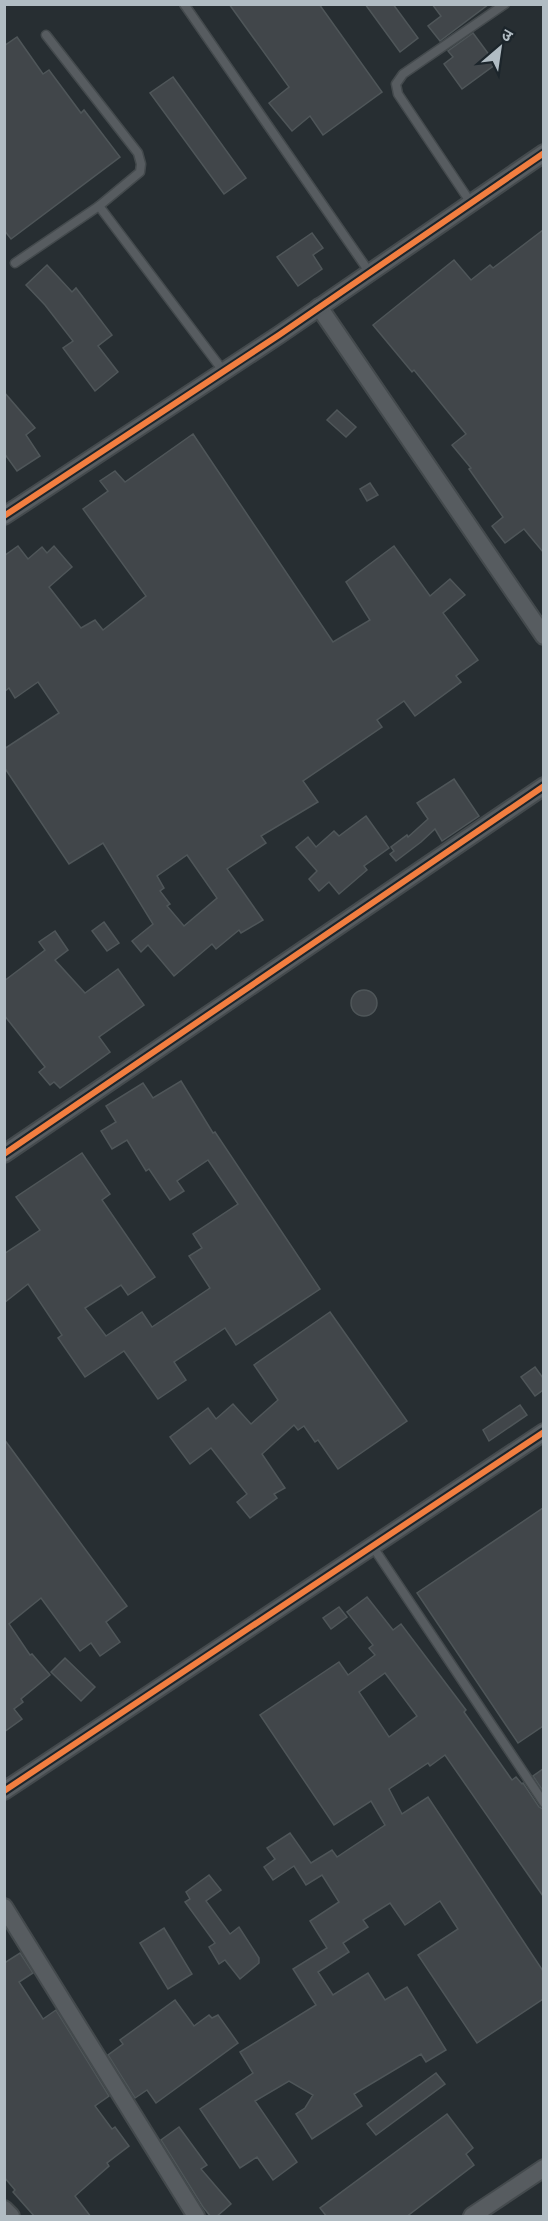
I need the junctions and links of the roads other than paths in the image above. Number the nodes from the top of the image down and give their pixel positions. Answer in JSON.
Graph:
{"nodes":[{"id":1,"x":184,"y":4,"type":"edge"},
{"id":2,"x":505,"y":4,"type":"edge"},
{"id":3,"x":46,"y":34,"type":"dead end"},
{"id":4,"x":543,"y":153,"type":"edge"},
{"id":5,"x":471,"y":203,"type":"junction"},
{"id":6,"x":99,"y":206,"type":"junction"},
{"id":7,"x":15,"y":263,"type":"dead end"},
{"id":8,"x":370,"y":274,"type":"junction"},
{"id":9,"x":320,"y":307,"type":"junction"},
{"id":10,"x":224,"y":372,"type":"junction"},
{"id":11,"x":4,"y":516,"type":"edge"},
{"id":12,"x":543,"y":636,"type":"edge"},
{"id":13,"x":543,"y":786,"type":"edge"},
{"id":14,"x":4,"y":1154,"type":"edge"},
{"id":15,"x":543,"y":1432,"type":"edge"},
{"id":16,"x":373,"y":1547,"type":"junction"},
{"id":17,"x":4,"y":1791,"type":"edge"},
{"id":18,"x":543,"y":1803,"type":"edge"},
{"id":19,"x":4,"y":1907,"type":"edge"},
{"id":20,"x":543,"y":2168,"type":"edge"},
{"id":21,"x":4,"y":2209,"type":"edge"},
{"id":22,"x":11,"y":2217,"type":"edge"},
{"id":23,"x":196,"y":2217,"type":"edge"},
{"id":24,"x":472,"y":2217,"type":"edge"}],
"edges":[{"from":1,"to":8,"type":"lane"},
{"from":2,"to":5,"type":"lane"},
{"from":3,"to":6,"type":"lane"},
{"from":4,"to":5,"type":"street"},
{"from":5,"to":8,"type":"street"},
{"from":6,"to":7,"type":"lane"},
{"from":6,"to":10,"type":"lane"},
{"from":8,"to":9,"type":"street"},
{"from":9,"to":10,"type":"street"},
{"from":9,"to":12,"type":"street"},
{"from":10,"to":11,"type":"street"},
{"from":13,"to":14,"type":"street"},
{"from":15,"to":16,"type":"street"},
{"from":16,"to":17,"type":"street"},
{"from":16,"to":18,"type":"lane"},
{"from":19,"to":23,"type":"street"},
{"from":20,"to":24,"type":"street"},
{"from":21,"to":22,"type":"street"}]}
